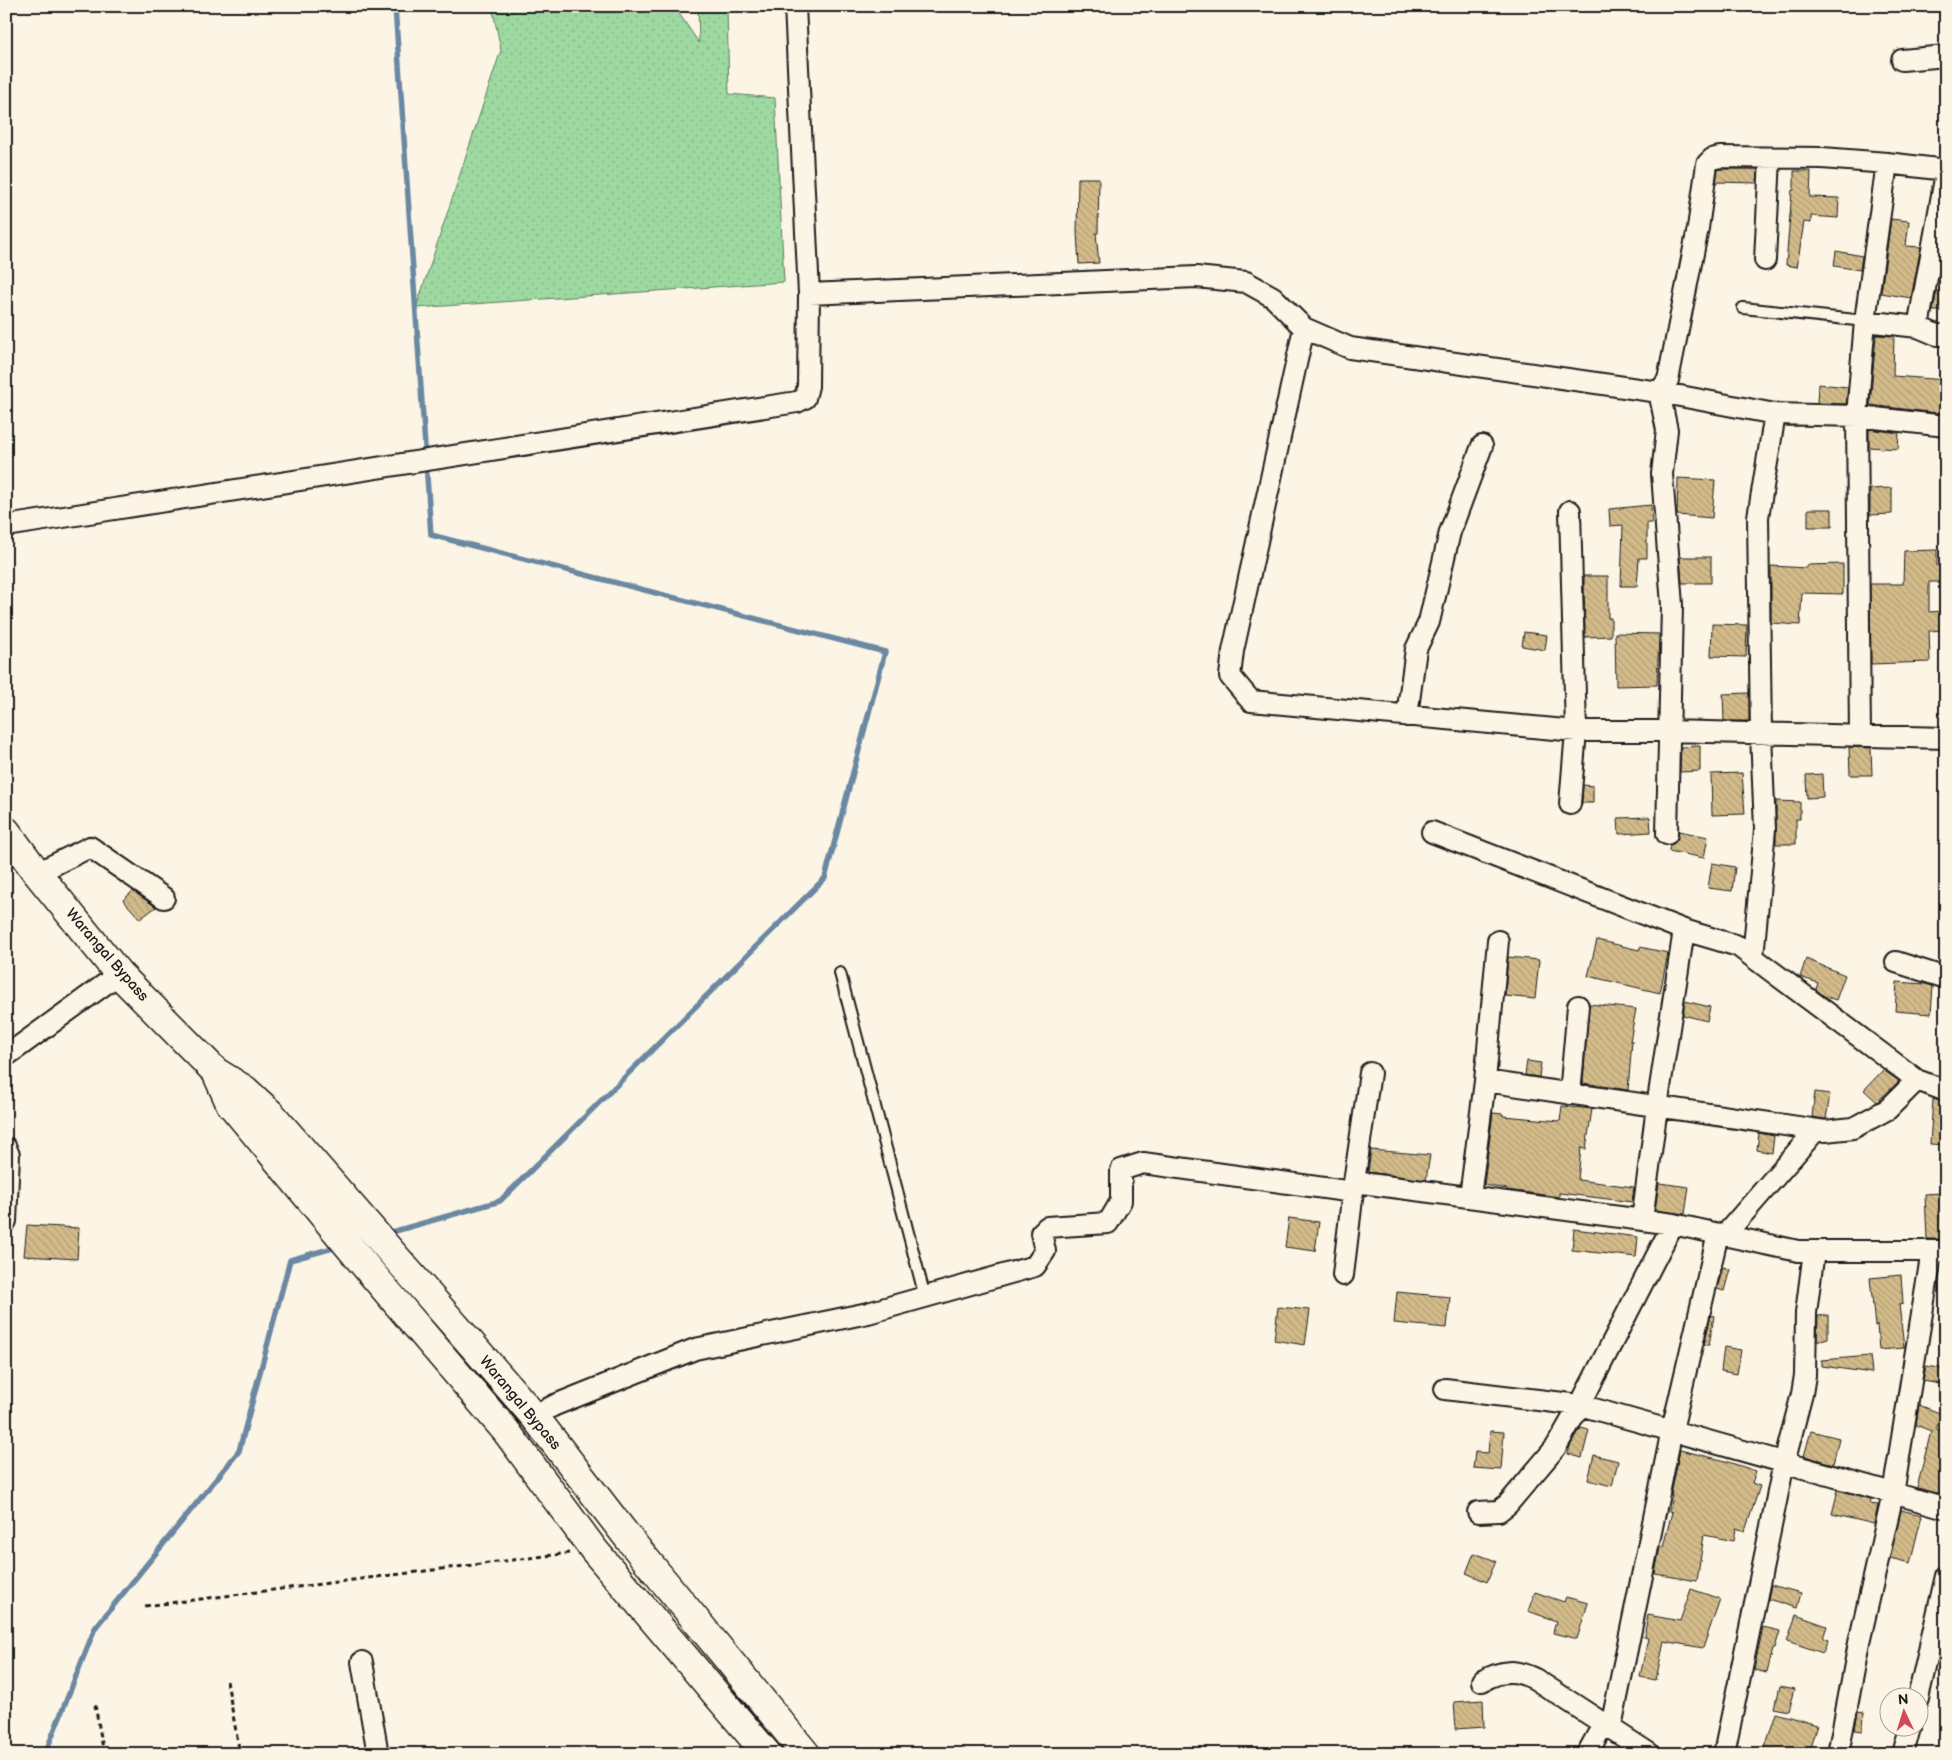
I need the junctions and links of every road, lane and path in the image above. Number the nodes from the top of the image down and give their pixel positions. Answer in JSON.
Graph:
{"nodes":[{"id":1,"x":795,"y":6,"type":"edge"},
{"id":2,"x":1946,"y":56,"type":"edge"},
{"id":3,"x":1902,"y":60,"type":"dead end"},
{"id":4,"x":1770,"y":158,"type":"junction"},
{"id":5,"x":1887,"y":163,"type":"junction"},
{"id":6,"x":1946,"y":172,"type":"edge"},
{"id":7,"x":1765,"y":260,"type":"dead end"},
{"id":8,"x":809,"y":294,"type":"junction"},
{"id":9,"x":1743,"y":308,"type":"dead end"},
{"id":10,"x":1865,"y":321,"type":"junction"},
{"id":11,"x":1918,"y":327,"type":"junction"},
{"id":12,"x":1304,"y":328,"type":"junction"},
{"id":13,"x":1946,"y":335,"type":"edge"},
{"id":14,"x":1659,"y":392,"type":"junction"},
{"id":15,"x":1775,"y":414,"type":"junction"},
{"id":16,"x":1857,"y":416,"type":"junction"},
{"id":17,"x":1946,"y":426,"type":"edge"},
{"id":18,"x":1482,"y":446,"type":"dead end"},
{"id":19,"x":1570,"y":511,"type":"dead end"},
{"id":20,"x":6,"y":526,"type":"edge"},
{"id":21,"x":1407,"y":716,"type":"junction"},
{"id":22,"x":1576,"y":731,"type":"junction"},
{"id":23,"x":1669,"y":731,"type":"junction"},
{"id":24,"x":1761,"y":734,"type":"junction"},
{"id":25,"x":1860,"y":736,"type":"junction"},
{"id":26,"x":1946,"y":738,"type":"edge"},
{"id":27,"x":1570,"y":804,"type":"dead end"},
{"id":28,"x":6,"y":831,"type":"edge"},
{"id":29,"x":1432,"y":832,"type":"dead end"},
{"id":30,"x":1667,"y":834,"type":"dead end"},
{"id":31,"x":37,"y":873,"type":"junction"},
{"id":32,"x":164,"y":898,"type":"dead end"},
{"id":33,"x":1684,"y":930,"type":"junction"},
{"id":34,"x":1498,"y":941,"type":"dead end"},
{"id":35,"x":1753,"y":957,"type":"junction"},
{"id":36,"x":1896,"y":962,"type":"dead end"},
{"id":37,"x":840,"y":973,"type":"dead end"},
{"id":38,"x":119,"y":974,"type":"junction"},
{"id":39,"x":1946,"y":978,"type":"edge"},
{"id":40,"x":1578,"y":1006,"type":"dead end"},
{"id":41,"x":6,"y":1056,"type":"edge"},
{"id":42,"x":1370,"y":1073,"type":"dead end"},
{"id":43,"x":1917,"y":1080,"type":"junction"},
{"id":44,"x":1485,"y":1081,"type":"junction"},
{"id":45,"x":1946,"y":1091,"type":"edge"},
{"id":46,"x":1570,"y":1094,"type":"junction"},
{"id":47,"x":1657,"y":1107,"type":"junction"},
{"id":48,"x":1816,"y":1130,"type":"junction"},
{"id":49,"x":6,"y":1148,"type":"edge"},
{"id":50,"x":309,"y":1178,"type":"junction"},
{"id":51,"x":1354,"y":1187,"type":"junction"},
{"id":52,"x":1470,"y":1196,"type":"junction"},
{"id":53,"x":1642,"y":1220,"type":"junction"},
{"id":54,"x":6,"y":1221,"type":"edge"},
{"id":55,"x":1673,"y":1224,"type":"junction"},
{"id":56,"x":1721,"y":1235,"type":"junction"},
{"id":57,"x":1814,"y":1251,"type":"junction"},
{"id":58,"x":1939,"y":1251,"type":"edge"},
{"id":59,"x":1343,"y":1275,"type":"dead end"},
{"id":60,"x":925,"y":1297,"type":"junction"},
{"id":61,"x":1445,"y":1389,"type":"dead end"},
{"id":62,"x":1580,"y":1405,"type":"junction"},
{"id":63,"x":534,"y":1416,"type":"junction"},
{"id":64,"x":1672,"y":1430,"type":"junction"},
{"id":65,"x":1784,"y":1463,"type":"junction"},
{"id":66,"x":1893,"y":1494,"type":"junction"},
{"id":67,"x":1946,"y":1508,"type":"edge"},
{"id":68,"x":1478,"y":1512,"type":"dead end"},
{"id":69,"x":594,"y":1550,"type":"junction"},
{"id":70,"x":1946,"y":1576,"type":"edge"},
{"id":71,"x":145,"y":1606,"type":"dead end"},
{"id":72,"x":362,"y":1662,"type":"dead end"},
{"id":73,"x":227,"y":1681,"type":"dead end"},
{"id":74,"x":1482,"y":1681,"type":"dead end"},
{"id":75,"x":1920,"y":1688,"type":"edge"},
{"id":76,"x":95,"y":1705,"type":"dead end"},
{"id":77,"x":1607,"y":1725,"type":"junction"},
{"id":78,"x":1907,"y":1738,"type":"edge"},
{"id":79,"x":104,"y":1754,"type":"edge"},
{"id":80,"x":240,"y":1754,"type":"edge"},
{"id":81,"x":378,"y":1754,"type":"edge"},
{"id":82,"x":767,"y":1754,"type":"edge"},
{"id":83,"x":806,"y":1754,"type":"edge"},
{"id":84,"x":1587,"y":1754,"type":"edge"},
{"id":85,"x":1650,"y":1754,"type":"edge"},
{"id":86,"x":1724,"y":1754,"type":"edge"},
{"id":87,"x":1838,"y":1754,"type":"edge"},
{"id":88,"x":1903,"y":1754,"type":"edge"}],
"edges":[{"from":1,"to":8,"type":"street"},
{"from":2,"to":3,"type":"street"},
{"from":4,"to":5,"type":"street"},
{"from":4,"to":7,"type":"street"},
{"from":4,"to":14,"type":"street"},
{"from":5,"to":6,"type":"street"},
{"from":5,"to":10,"type":"street"},
{"from":6,"to":11,"type":"street"},
{"from":8,"to":12,"type":"street"},
{"from":8,"to":20,"type":"street"},
{"from":9,"to":10,"type":"lane"},
{"from":10,"to":11,"type":"street"},
{"from":10,"to":16,"type":"street"},
{"from":11,"to":13,"type":"street"},
{"from":12,"to":14,"type":"street"},
{"from":12,"to":21,"type":"street"},
{"from":14,"to":15,"type":"street"},
{"from":14,"to":23,"type":"street"},
{"from":15,"to":16,"type":"street"},
{"from":15,"to":24,"type":"street"},
{"from":16,"to":17,"type":"street"},
{"from":16,"to":25,"type":"street"},
{"from":18,"to":21,"type":"street"},
{"from":19,"to":22,"type":"street"},
{"from":21,"to":22,"type":"street"},
{"from":22,"to":23,"type":"street"},
{"from":22,"to":27,"type":"street"},
{"from":23,"to":24,"type":"street"},
{"from":23,"to":30,"type":"street"},
{"from":24,"to":25,"type":"street"},
{"from":24,"to":35,"type":"street"},
{"from":25,"to":26,"type":"street"},
{"from":28,"to":31,"type":"main road","name":"Warangal Bypass"},
{"from":29,"to":33,"type":"street"},
{"from":31,"to":32,"type":"street"},
{"from":31,"to":38,"type":"main road","name":"Warangal Bypass"},
{"from":33,"to":35,"type":"street"},
{"from":33,"to":47,"type":"street"},
{"from":34,"to":44,"type":"street"},
{"from":35,"to":43,"type":"street"},
{"from":36,"to":39,"type":"street"},
{"from":37,"to":60,"type":"lane"},
{"from":38,"to":41,"type":"street"},
{"from":38,"to":50,"type":"main road","name":"Warangal Bypass"},
{"from":40,"to":46,"type":"street"},
{"from":42,"to":51,"type":"street"},
{"from":43,"to":45,"type":"street"},
{"from":43,"to":48,"type":"street"},
{"from":44,"to":46,"type":"street"},
{"from":44,"to":52,"type":"street"},
{"from":46,"to":47,"type":"street"},
{"from":47,"to":48,"type":"street"},
{"from":47,"to":53,"type":"street"},
{"from":48,"to":56,"type":"street"},
{"from":49,"to":54,"type":"street"},
{"from":50,"to":63,"type":"main road","name":"Warangal Bypass"},
{"from":50,"to":69,"type":"main road","name":"Warangal Bypass"},
{"from":51,"to":52,"type":"street"},
{"from":51,"to":59,"type":"street"},
{"from":51,"to":60,"type":"street"},
{"from":52,"to":53,"type":"street"},
{"from":53,"to":55,"type":"street"},
{"from":55,"to":56,"type":"street"},
{"from":55,"to":62,"type":"street"},
{"from":56,"to":57,"type":"street"},
{"from":56,"to":64,"type":"street"},
{"from":57,"to":58,"type":"street"},
{"from":57,"to":65,"type":"street"},
{"from":58,"to":66,"type":"street"},
{"from":60,"to":63,"type":"street"},
{"from":61,"to":62,"type":"street"},
{"from":62,"to":64,"type":"street"},
{"from":62,"to":68,"type":"street"},
{"from":63,"to":83,"type":"main road","name":"Warangal Bypass"},
{"from":64,"to":65,"type":"street"},
{"from":64,"to":77,"type":"street"},
{"from":65,"to":66,"type":"street"},
{"from":65,"to":86,"type":"street"},
{"from":66,"to":67,"type":"street"},
{"from":66,"to":87,"type":"street"},
{"from":69,"to":71,"type":"path"},
{"from":69,"to":82,"type":"main road","name":"Warangal Bypass"},
{"from":70,"to":75,"type":"street"},
{"from":72,"to":81,"type":"street"},
{"from":73,"to":80,"type":"path"},
{"from":74,"to":77,"type":"street"},
{"from":76,"to":79,"type":"path"},
{"from":77,"to":84,"type":"street"},
{"from":77,"to":85,"type":"street"},
{"from":78,"to":88,"type":"street"}]}
